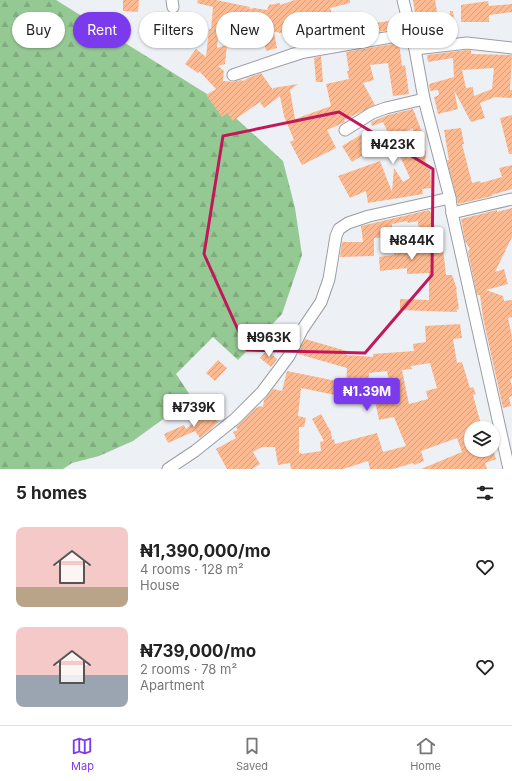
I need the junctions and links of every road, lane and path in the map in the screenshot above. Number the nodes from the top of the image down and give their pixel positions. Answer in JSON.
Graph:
{"nodes":[{"id":1,"x":403,"y":0,"type":"edge"},
{"id":2,"x":405,"y":12,"type":"edge"},
{"id":3,"x":387,"y":38,"type":"edge"},
{"id":4,"x":512,"y":48,"type":"edge"},
{"id":5,"x":415,"y":49,"type":"joint"},
{"id":6,"x":301,"y":52,"type":"junction"},
{"id":7,"x":424,"y":99,"type":"junction"},
{"id":8,"x":345,"y":130,"type":"dead end"},
{"id":9,"x":450,"y":198,"type":"junction"},
{"id":10,"x":512,"y":199,"type":"edge"},
{"id":11,"x":452,"y":213,"type":"junction"},
{"id":12,"x":168,"y":469,"type":"edge"},
{"id":13,"x":509,"y":469,"type":"edge"}],
"edges":[{"from":1,"to":2,"type":"street"},
{"from":3,"to":6,"type":"street"},
{"from":4,"to":5,"type":"street"},
{"from":5,"to":7,"type":"street"},
{"from":6,"to":6,"type":"street"},
{"from":7,"to":8,"type":"street"},
{"from":7,"to":9,"type":"street"},
{"from":9,"to":11,"type":"street"},
{"from":9,"to":12,"type":"street"},
{"from":10,"to":11,"type":"street"},
{"from":11,"to":13,"type":"street"}]}
